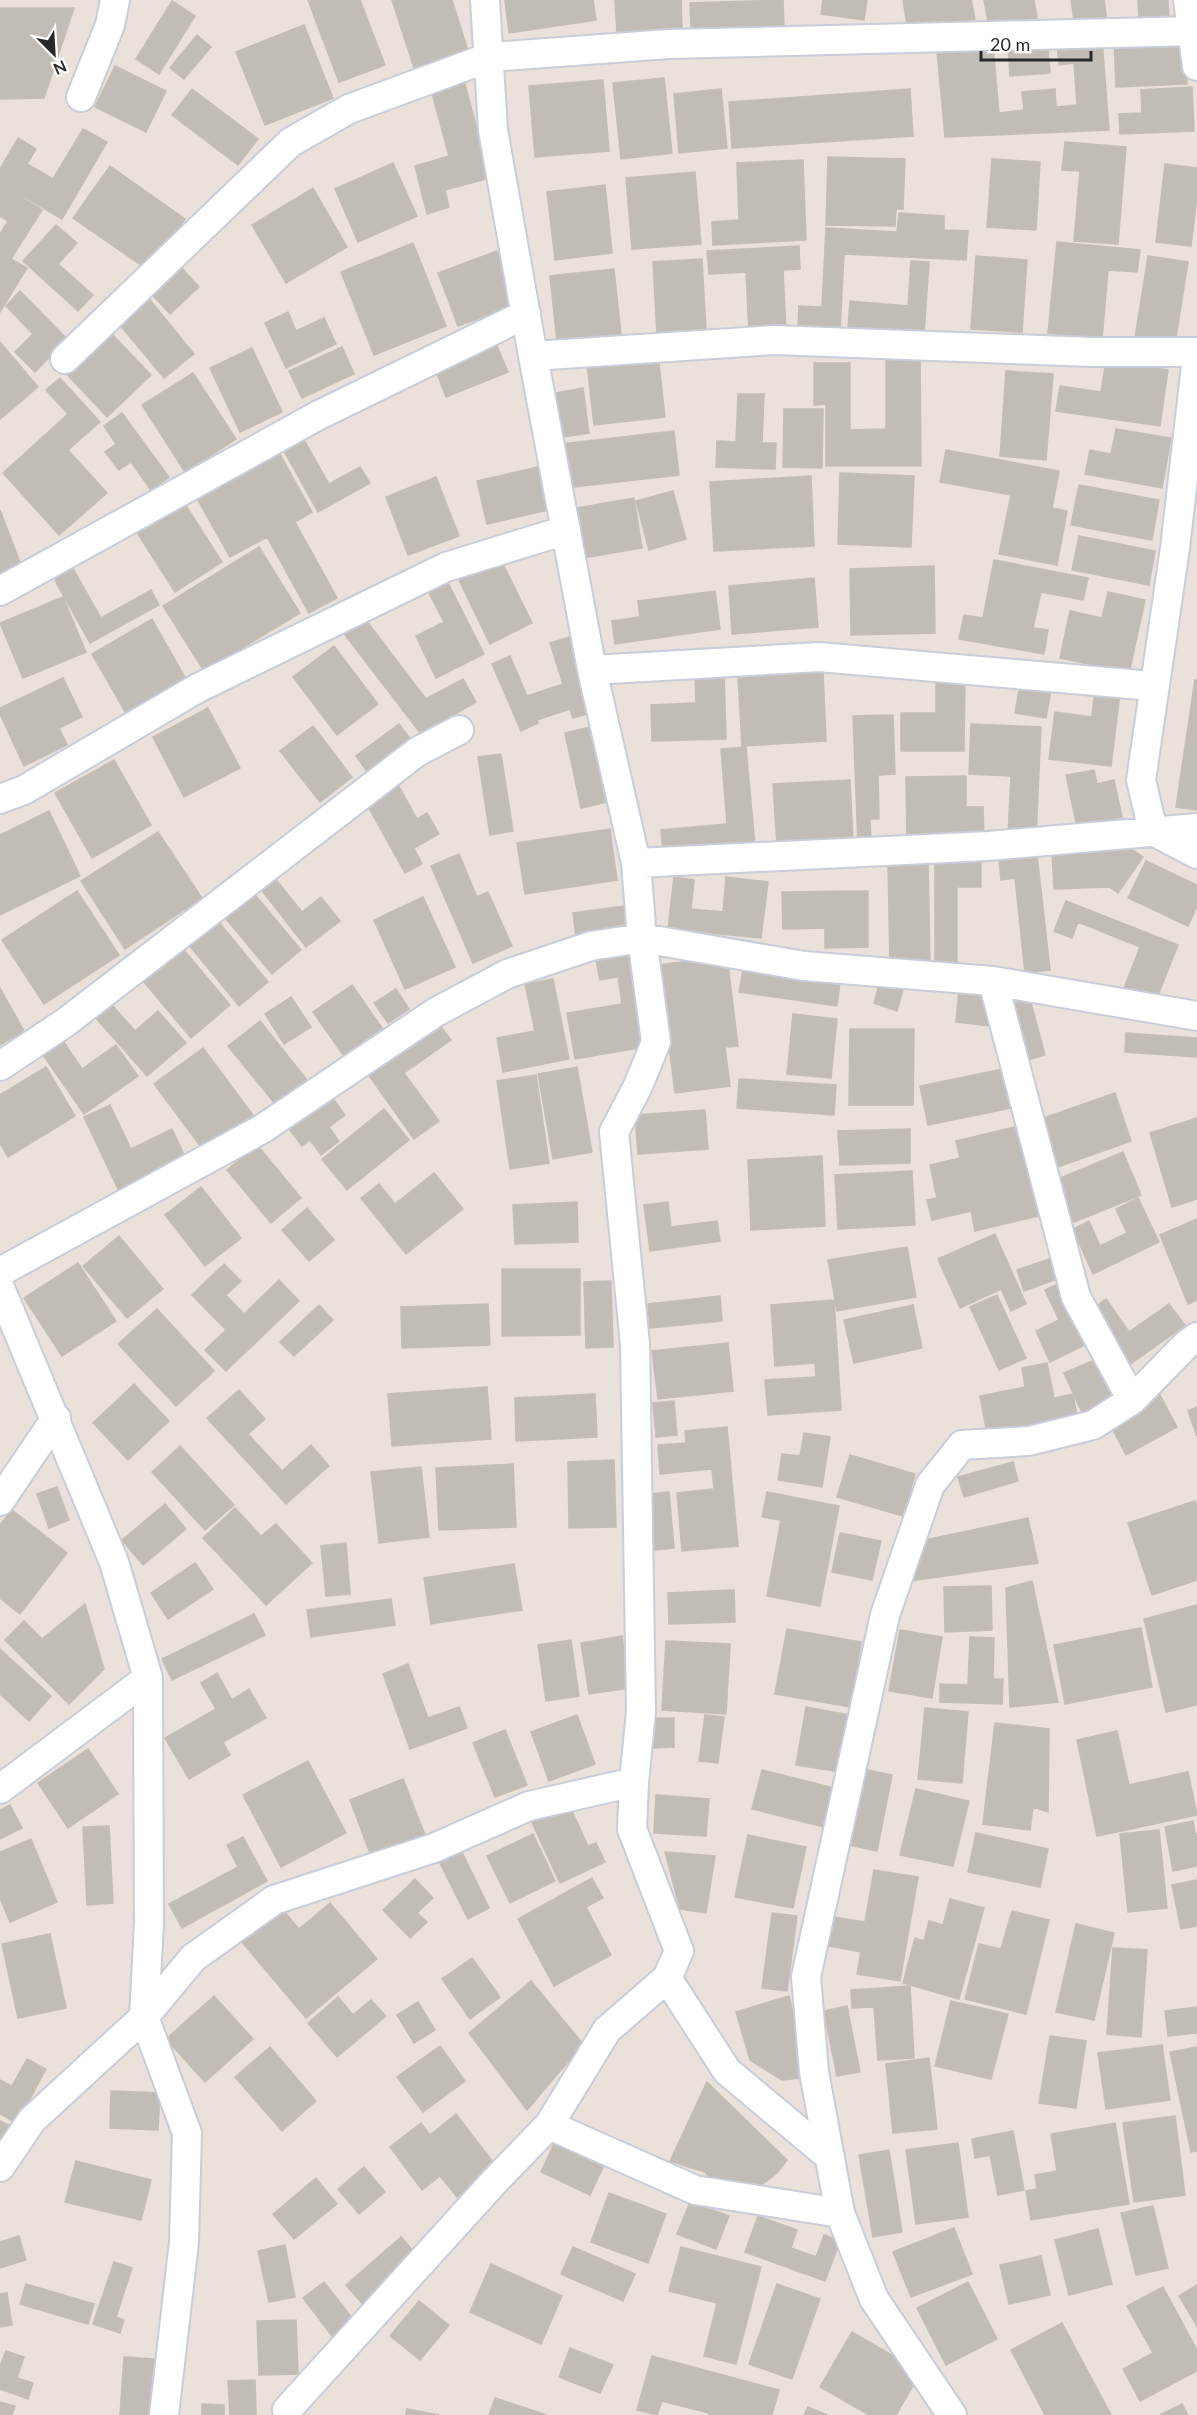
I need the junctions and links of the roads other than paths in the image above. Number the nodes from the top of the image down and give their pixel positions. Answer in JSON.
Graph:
{"nodes":[{"id":1,"x":115,"y":0,"type":"edge"},
{"id":2,"x":485,"y":0,"type":"edge"},
{"id":3,"x":1188,"y":0,"type":"edge"},
{"id":4,"x":1193,"y":31,"type":"junction"},
{"id":5,"x":490,"y":57,"type":"junction"},
{"id":6,"x":1197,"y":66,"type":"edge"},
{"id":7,"x":81,"y":97,"type":"dead end"},
{"id":8,"x":526,"y":314,"type":"junction"},
{"id":9,"x":1197,"y":351,"type":"edge"},
{"id":10,"x":532,"y":356,"type":"junction"},
{"id":11,"x":1197,"y":357,"type":"edge"},
{"id":12,"x":65,"y":359,"type":"dead end"},
{"id":13,"x":566,"y":530,"type":"junction"},
{"id":14,"x":1186,"y":549,"type":"edge"},
{"id":15,"x":0,"y":591,"type":"edge"},
{"id":16,"x":592,"y":670,"type":"junction"},
{"id":17,"x":1153,"y":686,"type":"junction"},
{"id":18,"x":459,"y":730,"type":"dead end"},
{"id":19,"x":0,"y":799,"type":"edge"},
{"id":20,"x":1197,"y":828,"type":"edge"},
{"id":21,"x":1153,"y":831,"type":"junction"},
{"id":22,"x":1197,"y":854,"type":"edge"},
{"id":23,"x":636,"y":863,"type":"junction"},
{"id":24,"x":642,"y":938,"type":"junction"},
{"id":25,"x":993,"y":981,"type":"junction"},
{"id":26,"x":1197,"y":1016,"type":"edge"},
{"id":27,"x":0,"y":1066,"type":"edge"},
{"id":28,"x":0,"y":1272,"type":"edge"},
{"id":29,"x":0,"y":1288,"type":"edge"},
{"id":30,"x":1197,"y":1337,"type":"edge"},
{"id":31,"x":1132,"y":1400,"type":"junction"},
{"id":32,"x":56,"y":1418,"type":"junction"},
{"id":33,"x":0,"y":1501,"type":"edge"},
{"id":34,"x":148,"y":1678,"type":"junction"},
{"id":35,"x":634,"y":1782,"type":"junction"},
{"id":36,"x":0,"y":1790,"type":"edge"},
{"id":37,"x":667,"y":1978,"type":"junction"},
{"id":38,"x":144,"y":2017,"type":"junction"},
{"id":39,"x":549,"y":2125,"type":"junction"},
{"id":40,"x":830,"y":2157,"type":"junction"},
{"id":41,"x":0,"y":2168,"type":"edge"},
{"id":42,"x":840,"y":2213,"type":"junction"},
{"id":43,"x":286,"y":2410,"type":"dead end"},
{"id":44,"x":164,"y":2415,"type":"edge"},
{"id":45,"x":952,"y":2415,"type":"edge"}],
"edges":[{"from":1,"to":7,"type":"street"},
{"from":2,"to":5,"type":"street"},
{"from":3,"to":4,"type":"street"},
{"from":4,"to":5,"type":"street"},
{"from":4,"to":6,"type":"street"},
{"from":5,"to":8,"type":"street"},
{"from":5,"to":12,"type":"street"},
{"from":8,"to":10,"type":"street"},
{"from":8,"to":15,"type":"street"},
{"from":9,"to":10,"type":"street"},
{"from":10,"to":13,"type":"street"},
{"from":11,"to":14,"type":"street"},
{"from":13,"to":16,"type":"street"},
{"from":13,"to":19,"type":"street"},
{"from":14,"to":17,"type":"street"},
{"from":16,"to":17,"type":"street"},
{"from":16,"to":23,"type":"street"},
{"from":17,"to":21,"type":"street"},
{"from":18,"to":27,"type":"street"},
{"from":20,"to":21,"type":"street"},
{"from":21,"to":22,"type":"street"},
{"from":21,"to":23,"type":"street"},
{"from":23,"to":24,"type":"street"},
{"from":24,"to":25,"type":"street"},
{"from":24,"to":28,"type":"street"},
{"from":24,"to":35,"type":"street"},
{"from":25,"to":26,"type":"street"},
{"from":25,"to":31,"type":"street"},
{"from":29,"to":32,"type":"street"},
{"from":30,"to":31,"type":"street"},
{"from":31,"to":40,"type":"street"},
{"from":32,"to":33,"type":"street"},
{"from":32,"to":34,"type":"street"},
{"from":34,"to":36,"type":"street"},
{"from":34,"to":38,"type":"street"},
{"from":35,"to":37,"type":"street"},
{"from":35,"to":38,"type":"street"},
{"from":37,"to":39,"type":"street"},
{"from":37,"to":40,"type":"street"},
{"from":38,"to":41,"type":"street"},
{"from":38,"to":44,"type":"street"},
{"from":39,"to":42,"type":"street"},
{"from":39,"to":43,"type":"street"},
{"from":40,"to":42,"type":"street"},
{"from":42,"to":45,"type":"street"}]}
